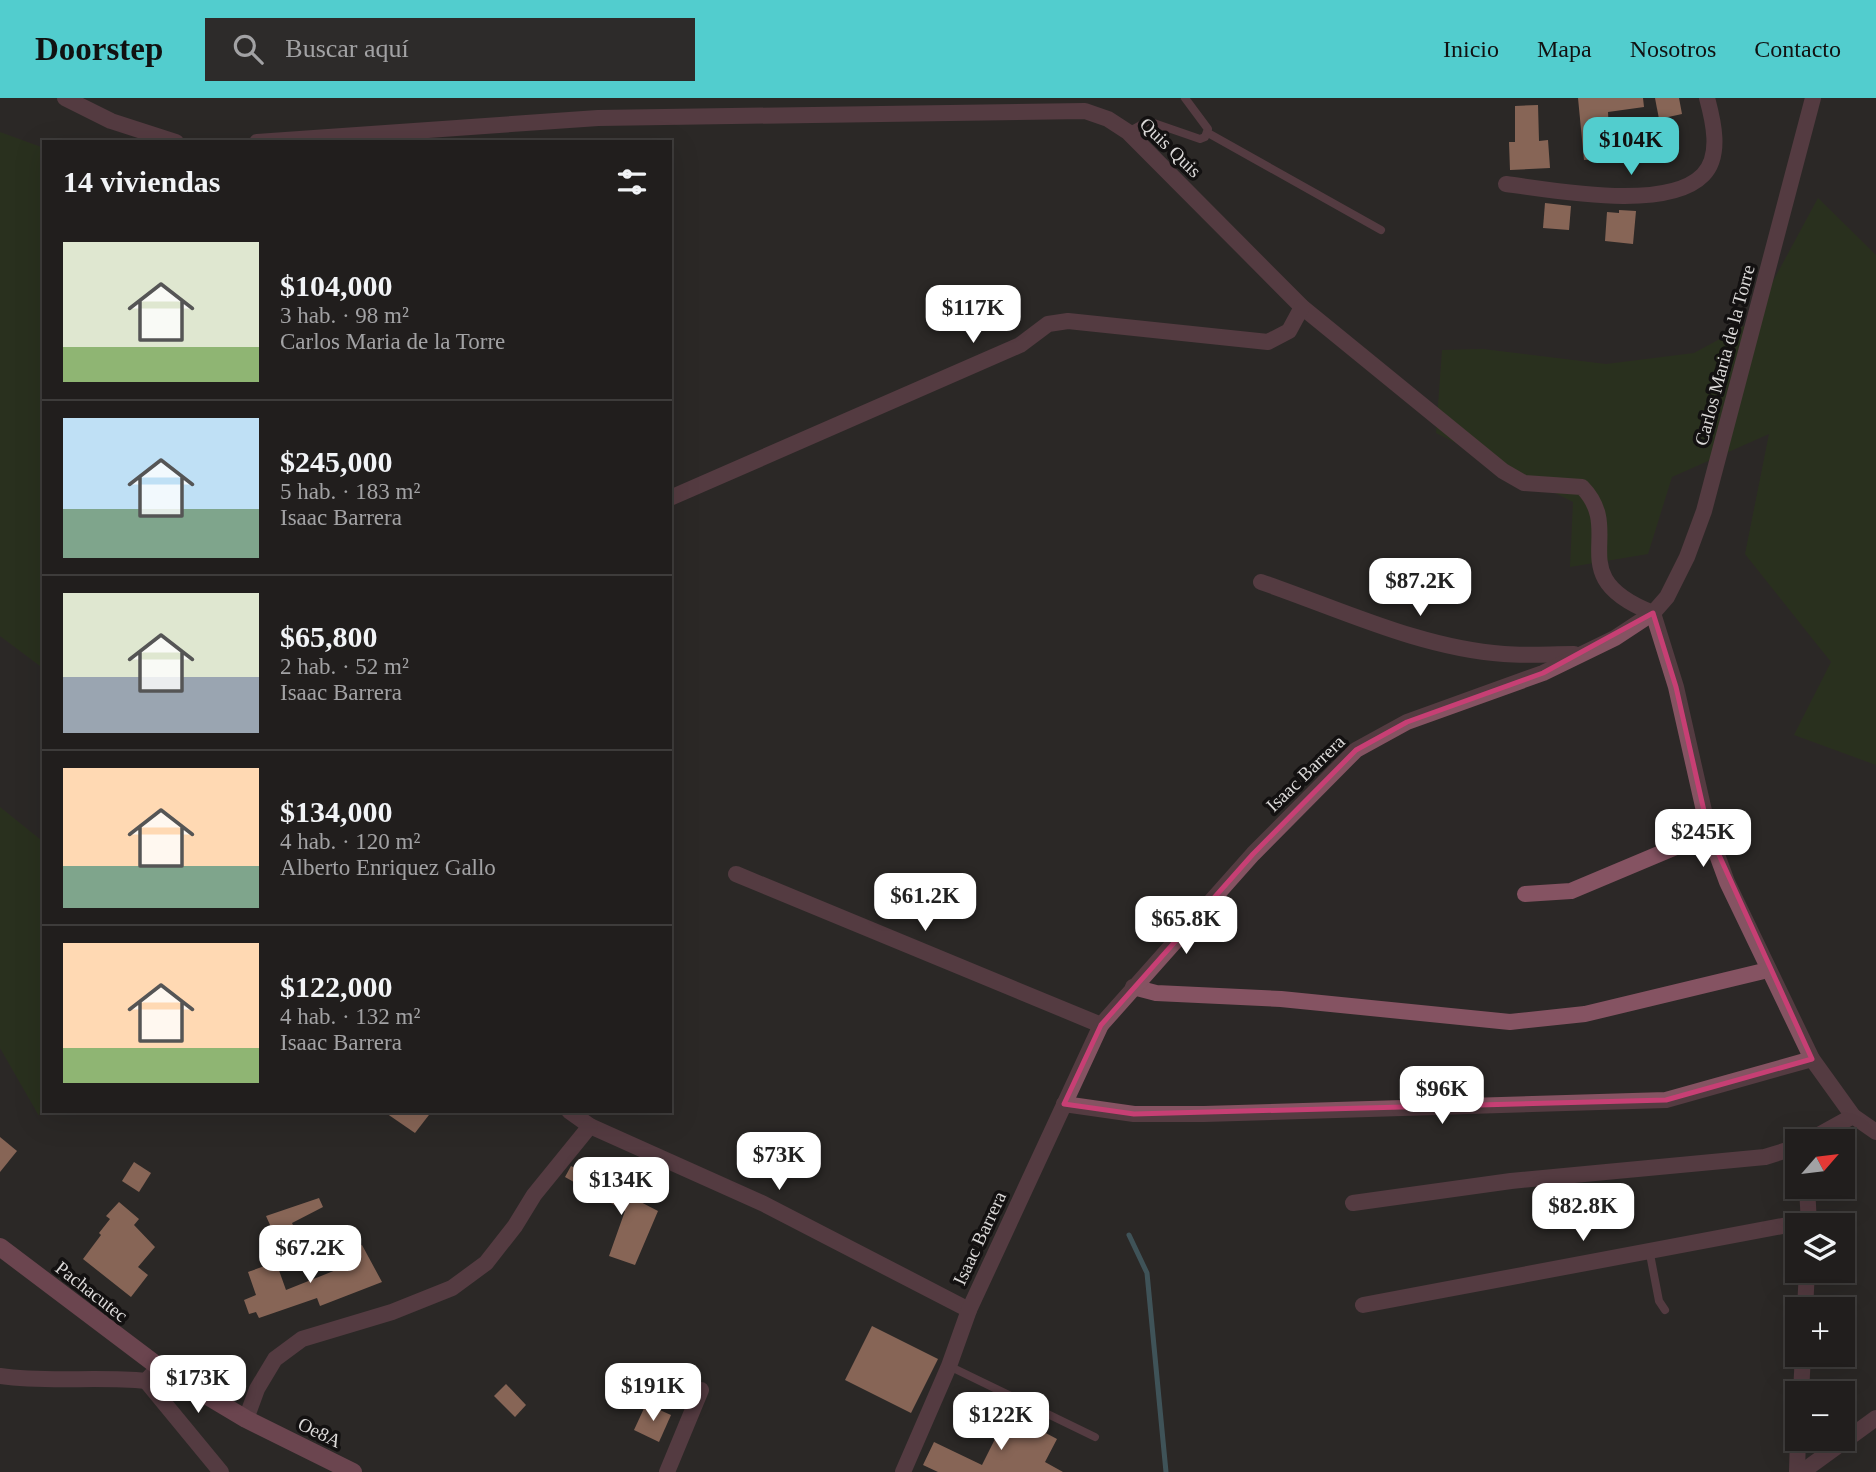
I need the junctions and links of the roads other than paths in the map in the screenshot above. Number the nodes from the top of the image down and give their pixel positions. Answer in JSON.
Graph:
{"nodes":[{"id":1,"x":65,"y":98,"type":"edge"},
{"id":2,"x":1185,"y":98,"type":"edge"},
{"id":3,"x":1707,"y":98,"type":"edge"},
{"id":4,"x":1813,"y":98,"type":"edge"},
{"id":5,"x":1128,"y":132,"type":"junction"},
{"id":6,"x":1208,"y":133,"type":"junction"},
{"id":7,"x":170,"y":140,"type":"edge"},
{"id":8,"x":285,"y":140,"type":"edge"},
{"id":9,"x":1506,"y":184,"type":"dead end"},
{"id":10,"x":1381,"y":230,"type":"dead end"},
{"id":11,"x":1302,"y":307,"type":"junction"},
{"id":12,"x":672,"y":497,"type":"edge"},
{"id":13,"x":1261,"y":582,"type":"dead end"},
{"id":14,"x":1653,"y":613,"type":"junction"},
{"id":15,"x":1580,"y":654,"type":"junction"},
{"id":16,"x":1709,"y":833,"type":"junction"},
{"id":17,"x":736,"y":874,"type":"dead end"},
{"id":18,"x":1525,"y":894,"type":"dead end"},
{"id":19,"x":1768,"y":970,"type":"junction"},
{"id":20,"x":1133,"y":987,"type":"junction"},
{"id":21,"x":1101,"y":1025,"type":"junction"},
{"id":22,"x":1812,"y":1059,"type":"junction"},
{"id":23,"x":1064,"y":1104,"type":"junction"},
{"id":24,"x":572,"y":1113,"type":"edge"},
{"id":25,"x":1853,"y":1116,"type":"junction"},
{"id":26,"x":590,"y":1126,"type":"junction"},
{"id":27,"x":1831,"y":1129,"type":"edge"},
{"id":28,"x":1876,"y":1132,"type":"edge"},
{"id":29,"x":1785,"y":1152,"type":"edge"},
{"id":30,"x":1353,"y":1203,"type":"dead end"},
{"id":31,"x":1785,"y":1227,"type":"edge"},
{"id":32,"x":1,"y":1249,"type":"edge"},
{"id":33,"x":1649,"y":1249,"type":"junction"},
{"id":34,"x":1363,"y":1305,"type":"dead end"},
{"id":35,"x":969,"y":1310,"type":"junction"},
{"id":36,"x":1665,"y":1310,"type":"dead end"},
{"id":37,"x":949,"y":1366,"type":"junction"},
{"id":38,"x":159,"y":1367,"type":"junction"},
{"id":39,"x":0,"y":1376,"type":"edge"},
{"id":40,"x":146,"y":1381,"type":"junction"},
{"id":41,"x":701,"y":1390,"type":"dead end"},
{"id":42,"x":1876,"y":1418,"type":"edge"},
{"id":43,"x":246,"y":1419,"type":"junction"},
{"id":44,"x":1095,"y":1437,"type":"dead end"},
{"id":45,"x":1799,"y":1451,"type":"edge"},
{"id":46,"x":221,"y":1472,"type":"edge"},
{"id":47,"x":353,"y":1472,"type":"edge"},
{"id":48,"x":667,"y":1472,"type":"edge"},
{"id":49,"x":903,"y":1472,"type":"edge"},
{"id":50,"x":1800,"y":1472,"type":"edge"}],
"edges":[{"from":1,"to":7,"type":"street"},
{"from":2,"to":6,"type":"lane"},
{"from":3,"to":9,"type":"street"},
{"from":4,"to":14,"type":"street","name":"Carlos Maria de la Torre"},
{"from":5,"to":6,"type":"lane"},
{"from":5,"to":8,"type":"street","name":"Quis Quis"},
{"from":5,"to":11,"type":"street","name":"Quis Quis"},
{"from":6,"to":10,"type":"lane"},
{"from":11,"to":12,"type":"street"},
{"from":11,"to":14,"type":"street","name":"Quis Quis"},
{"from":13,"to":15,"type":"street"},
{"from":14,"to":15,"type":"street","name":"Isaac Barrera"},
{"from":14,"to":16,"type":"street"},
{"from":15,"to":20,"type":"street","name":"Isaac Barrera"},
{"from":16,"to":18,"type":"street"},
{"from":16,"to":19,"type":"street"},
{"from":17,"to":21,"type":"street"},
{"from":19,"to":20,"type":"street"},
{"from":19,"to":22,"type":"street"},
{"from":20,"to":21,"type":"street","name":"Isaac Barrera"},
{"from":21,"to":23,"type":"street","name":"Isaac Barrera"},
{"from":22,"to":23,"type":"street"},
{"from":22,"to":25,"type":"street"},
{"from":23,"to":35,"type":"street","name":"Isaac Barrera"},
{"from":24,"to":26,"type":"street"},
{"from":25,"to":27,"type":"street"},
{"from":25,"to":28,"type":"street"},
{"from":26,"to":35,"type":"street"},
{"from":26,"to":43,"type":"street"},
{"from":29,"to":30,"type":"street"},
{"from":31,"to":33,"type":"street"},
{"from":32,"to":38,"type":"street","name":"Pachacutec"},
{"from":33,"to":34,"type":"street"},
{"from":33,"to":36,"type":"lane"},
{"from":35,"to":37,"type":"street","name":"Isaac Barrera"},
{"from":37,"to":44,"type":"lane"},
{"from":37,"to":49,"type":"street","name":"Isaac Barrera"},
{"from":38,"to":40,"type":"street"},
{"from":38,"to":43,"type":"street","name":"Oe8A"},
{"from":39,"to":40,"type":"street"},
{"from":40,"to":46,"type":"street"},
{"from":41,"to":48,"type":"street"},
{"from":42,"to":50,"type":"street"},
{"from":43,"to":47,"type":"street","name":"Oe8A"},
{"from":45,"to":50,"type":"street"}]}
